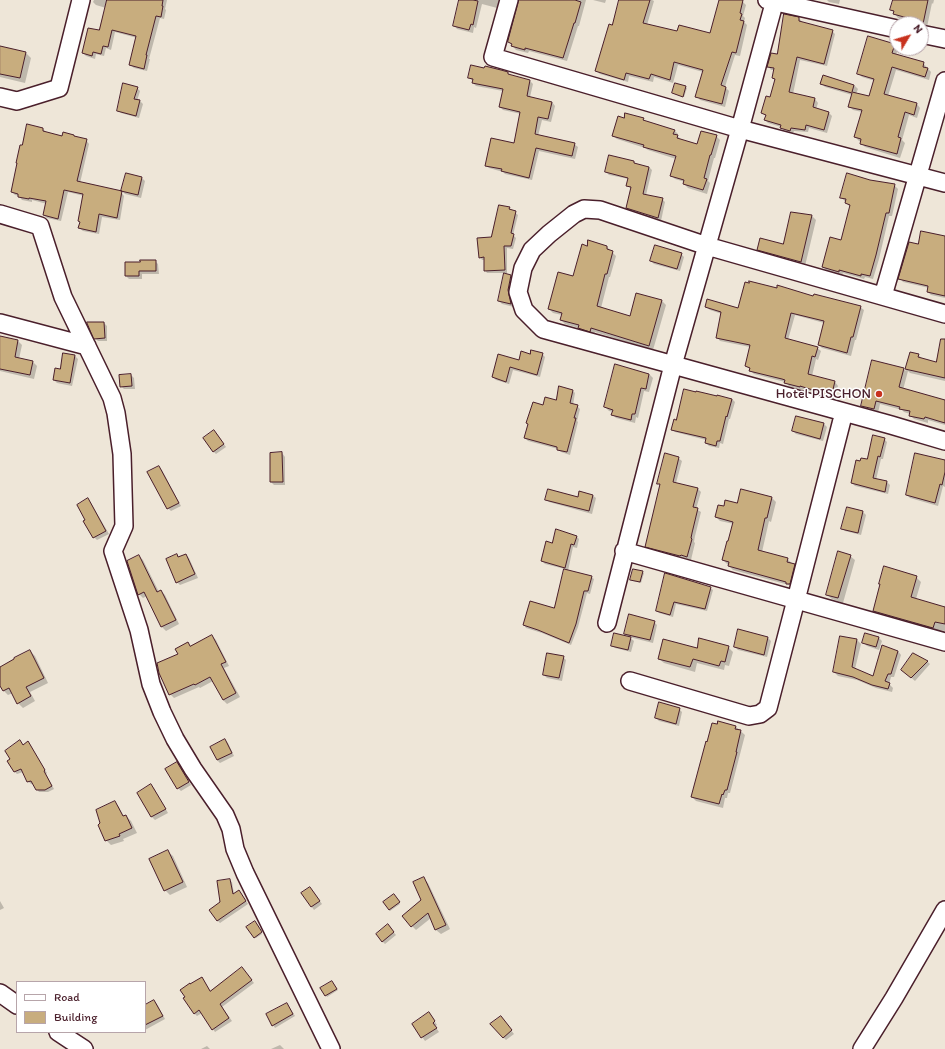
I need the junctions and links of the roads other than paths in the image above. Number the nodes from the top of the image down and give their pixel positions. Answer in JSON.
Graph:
{"nodes":[{"id":1,"x":81,"y":0,"type":"edge"},
{"id":2,"x":509,"y":0,"type":"edge"},
{"id":3,"x":772,"y":1,"type":"edge"},
{"id":4,"x":889,"y":27,"type":"edge"},
{"id":5,"x":929,"y":36,"type":"edge"},
{"id":6,"x":945,"y":39,"type":"edge"},
{"id":7,"x":945,"y":81,"type":"edge"},
{"id":8,"x":0,"y":97,"type":"edge"},
{"id":9,"x":740,"y":129,"type":"junction"},
{"id":10,"x":917,"y":176,"type":"junction"},
{"id":11,"x":945,"y":183,"type":"edge"},
{"id":12,"x":0,"y":214,"type":"edge"},
{"id":13,"x":707,"y":246,"type":"junction"},
{"id":14,"x":883,"y":296,"type":"junction"},
{"id":15,"x":945,"y":314,"type":"edge"},
{"id":16,"x":0,"y":323,"type":"edge"},
{"id":17,"x":87,"y":346,"type":"junction"},
{"id":18,"x":672,"y":365,"type":"junction"},
{"id":19,"x":844,"y":412,"type":"junction"},
{"id":20,"x":945,"y":441,"type":"edge"},
{"id":21,"x":624,"y":551,"type":"junction"},
{"id":22,"x":796,"y":600,"type":"junction"},
{"id":23,"x":607,"y":623,"type":"dead end"},
{"id":24,"x":945,"y":642,"type":"edge"},
{"id":25,"x":630,"y":681,"type":"dead end"},
{"id":26,"x":945,"y":910,"type":"edge"},
{"id":27,"x":0,"y":994,"type":"edge"},
{"id":28,"x":16,"y":1004,"type":"edge"},
{"id":29,"x":60,"y":1033,"type":"edge"},
{"id":30,"x":84,"y":1049,"type":"edge"},
{"id":31,"x":331,"y":1049,"type":"edge"},
{"id":32,"x":862,"y":1049,"type":"edge"}],
"edges":[{"from":1,"to":8,"type":"street"},
{"from":2,"to":9,"type":"street"},
{"from":3,"to":4,"type":"street"},
{"from":3,"to":9,"type":"street"},
{"from":5,"to":6,"type":"street"},
{"from":7,"to":10,"type":"street"},
{"from":9,"to":10,"type":"street"},
{"from":9,"to":13,"type":"street"},
{"from":10,"to":11,"type":"street"},
{"from":10,"to":14,"type":"street"},
{"from":12,"to":17,"type":"street"},
{"from":13,"to":14,"type":"street"},
{"from":13,"to":18,"type":"street"},
{"from":13,"to":18,"type":"street"},
{"from":14,"to":15,"type":"street"},
{"from":16,"to":17,"type":"street"},
{"from":17,"to":31,"type":"street"},
{"from":18,"to":19,"type":"street"},
{"from":18,"to":21,"type":"street"},
{"from":19,"to":20,"type":"street"},
{"from":19,"to":22,"type":"street"},
{"from":21,"to":22,"type":"street"},
{"from":21,"to":23,"type":"street"},
{"from":22,"to":24,"type":"street"},
{"from":22,"to":25,"type":"street"},
{"from":26,"to":32,"type":"street"},
{"from":27,"to":28,"type":"street"},
{"from":29,"to":30,"type":"street"}]}
